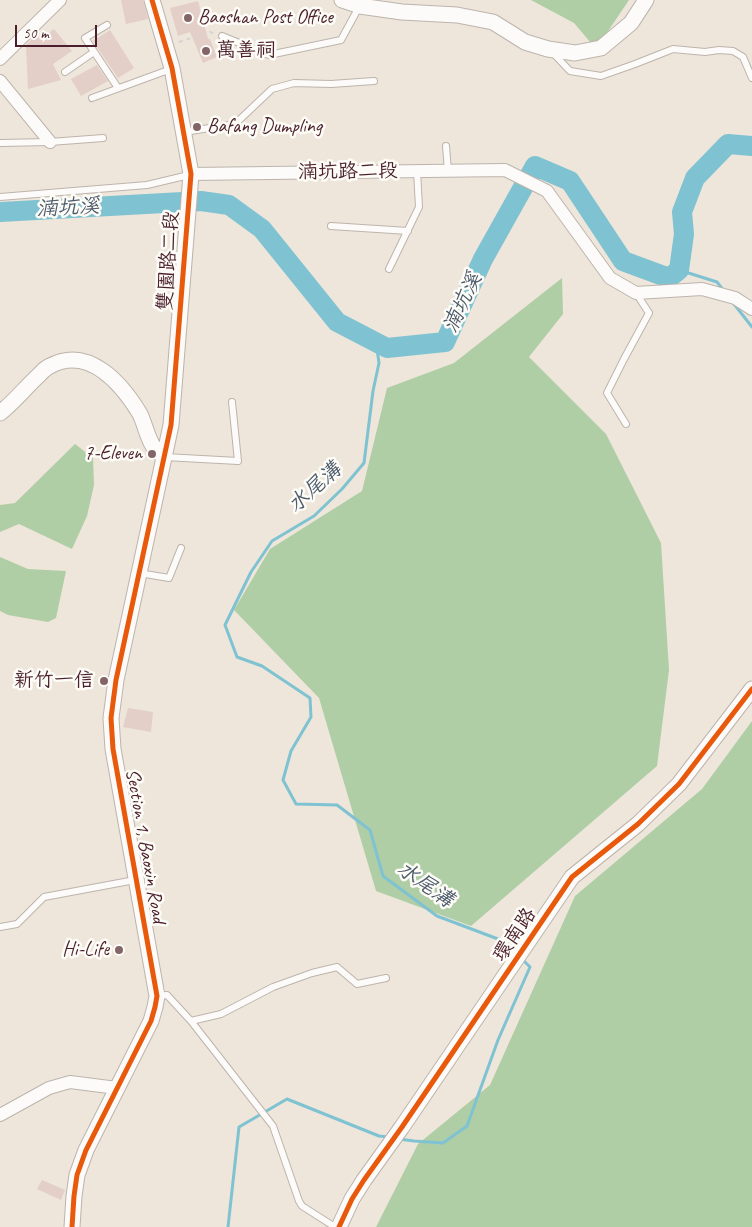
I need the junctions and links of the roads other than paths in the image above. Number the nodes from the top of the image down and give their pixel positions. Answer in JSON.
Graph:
{"nodes":[{"id":1,"x":60,"y":0,"type":"edge"},
{"id":2,"x":152,"y":0,"type":"edge"},
{"id":3,"x":342,"y":0,"type":"edge"},
{"id":4,"x":646,"y":0,"type":"edge"},
{"id":5,"x":360,"y":6,"type":"junction"},
{"id":6,"x":107,"y":25,"type":"dead end"},
{"id":7,"x":222,"y":36,"type":"road end"},
{"id":8,"x":548,"y":49,"type":"junction"},
{"id":9,"x":94,"y":52,"type":"junction"},
{"id":10,"x":0,"y":60,"type":"edge"},
{"id":11,"x":172,"y":68,"type":"junction"},
{"id":12,"x":65,"y":72,"type":"dead end"},
{"id":13,"x":752,"y":78,"type":"edge"},
{"id":14,"x":0,"y":81,"type":"edge"},
{"id":15,"x":374,"y":81,"type":"dead end"},
{"id":16,"x":118,"y":88,"type":"junction"},
{"id":17,"x":92,"y":98,"type":"dead end"},
{"id":18,"x":183,"y":132,"type":"junction"},
{"id":19,"x":103,"y":138,"type":"dead end"},
{"id":20,"x":50,"y":142,"type":"junction"},
{"id":21,"x":0,"y":143,"type":"edge"},
{"id":22,"x":446,"y":146,"type":"dead end"},
{"id":23,"x":417,"y":171,"type":"junction"},
{"id":24,"x":448,"y":171,"type":"junction"},
{"id":25,"x":191,"y":174,"type":"junction"},
{"id":26,"x":0,"y":197,"type":"edge"},
{"id":27,"x":330,"y":226,"type":"dead end"},
{"id":28,"x":408,"y":231,"type":"junction"},
{"id":29,"x":389,"y":270,"type":"dead end"},
{"id":30,"x":636,"y":293,"type":"junction"},
{"id":31,"x":752,"y":309,"type":"edge"},
{"id":32,"x":232,"y":402,"type":"dead end"},
{"id":33,"x":0,"y":413,"type":"edge"},
{"id":34,"x":626,"y":424,"type":"dead end"},
{"id":35,"x":164,"y":457,"type":"junction"},
{"id":36,"x":181,"y":548,"type":"dead end"},
{"id":37,"x":139,"y":573,"type":"junction"},
{"id":38,"x":752,"y":689,"type":"edge"},
{"id":39,"x":136,"y":880,"type":"junction"},
{"id":40,"x":0,"y":927,"type":"edge"},
{"id":41,"x":386,"y":978,"type":"dead end"},
{"id":42,"x":157,"y":996,"type":"junction"},
{"id":43,"x":191,"y":1021,"type":"junction"},
{"id":44,"x":117,"y":1088,"type":"junction"},
{"id":45,"x":0,"y":1115,"type":"edge"},
{"id":46,"x":72,"y":1227,"type":"edge"},
{"id":47,"x":335,"y":1227,"type":"edge"},
{"id":48,"x":339,"y":1227,"type":"edge"}],
"edges":[{"from":1,"to":10,"type":"street"},
{"from":2,"to":11,"type":"street","name":"雙園路二段"},
{"from":3,"to":5,"type":"street"},
{"from":4,"to":8,"type":"street"},
{"from":5,"to":7,"type":"lane"},
{"from":5,"to":8,"type":"street"},
{"from":6,"to":9,"type":"lane"},
{"from":8,"to":13,"type":"lane"},
{"from":9,"to":12,"type":"lane"},
{"from":9,"to":16,"type":"lane"},
{"from":11,"to":16,"type":"lane"},
{"from":11,"to":18,"type":"street","name":"雙園路二段"},
{"from":14,"to":20,"type":"street"},
{"from":15,"to":18,"type":"lane"},
{"from":16,"to":17,"type":"lane"},
{"from":18,"to":25,"type":"street","name":"雙園路二段"},
{"from":19,"to":20,"type":"lane"},
{"from":20,"to":21,"type":"lane"},
{"from":22,"to":24,"type":"lane"},
{"from":23,"to":24,"type":"street","name":"湳坑路二段"},
{"from":23,"to":25,"type":"street","name":"湳坑路二段"},
{"from":23,"to":28,"type":"lane"},
{"from":24,"to":30,"type":"street","name":"湳坑路二段"},
{"from":25,"to":26,"type":"lane"},
{"from":25,"to":35,"type":"street","name":"雙園路二段"},
{"from":27,"to":28,"type":"lane"},
{"from":28,"to":29,"type":"lane"},
{"from":30,"to":31,"type":"street"},
{"from":30,"to":34,"type":"lane"},
{"from":32,"to":35,"type":"lane"},
{"from":33,"to":35,"type":"street"},
{"from":35,"to":37,"type":"street","name":"Section 1, Baoxin Road"},
{"from":36,"to":37,"type":"lane"},
{"from":37,"to":39,"type":"street","name":"Section 1, Baoxin Road"},
{"from":38,"to":48,"type":"street","name":"環南路"},
{"from":39,"to":40,"type":"lane"},
{"from":39,"to":42,"type":"street","name":"Section 1, Baoxin Road"},
{"from":41,"to":43,"type":"lane"},
{"from":42,"to":43,"type":"lane"},
{"from":42,"to":44,"type":"street","name":"Section 1, Baoxin Road"},
{"from":43,"to":47,"type":"lane"},
{"from":44,"to":45,"type":"street"},
{"from":44,"to":46,"type":"street","name":"Section 1, Baoxin Road"}]}
